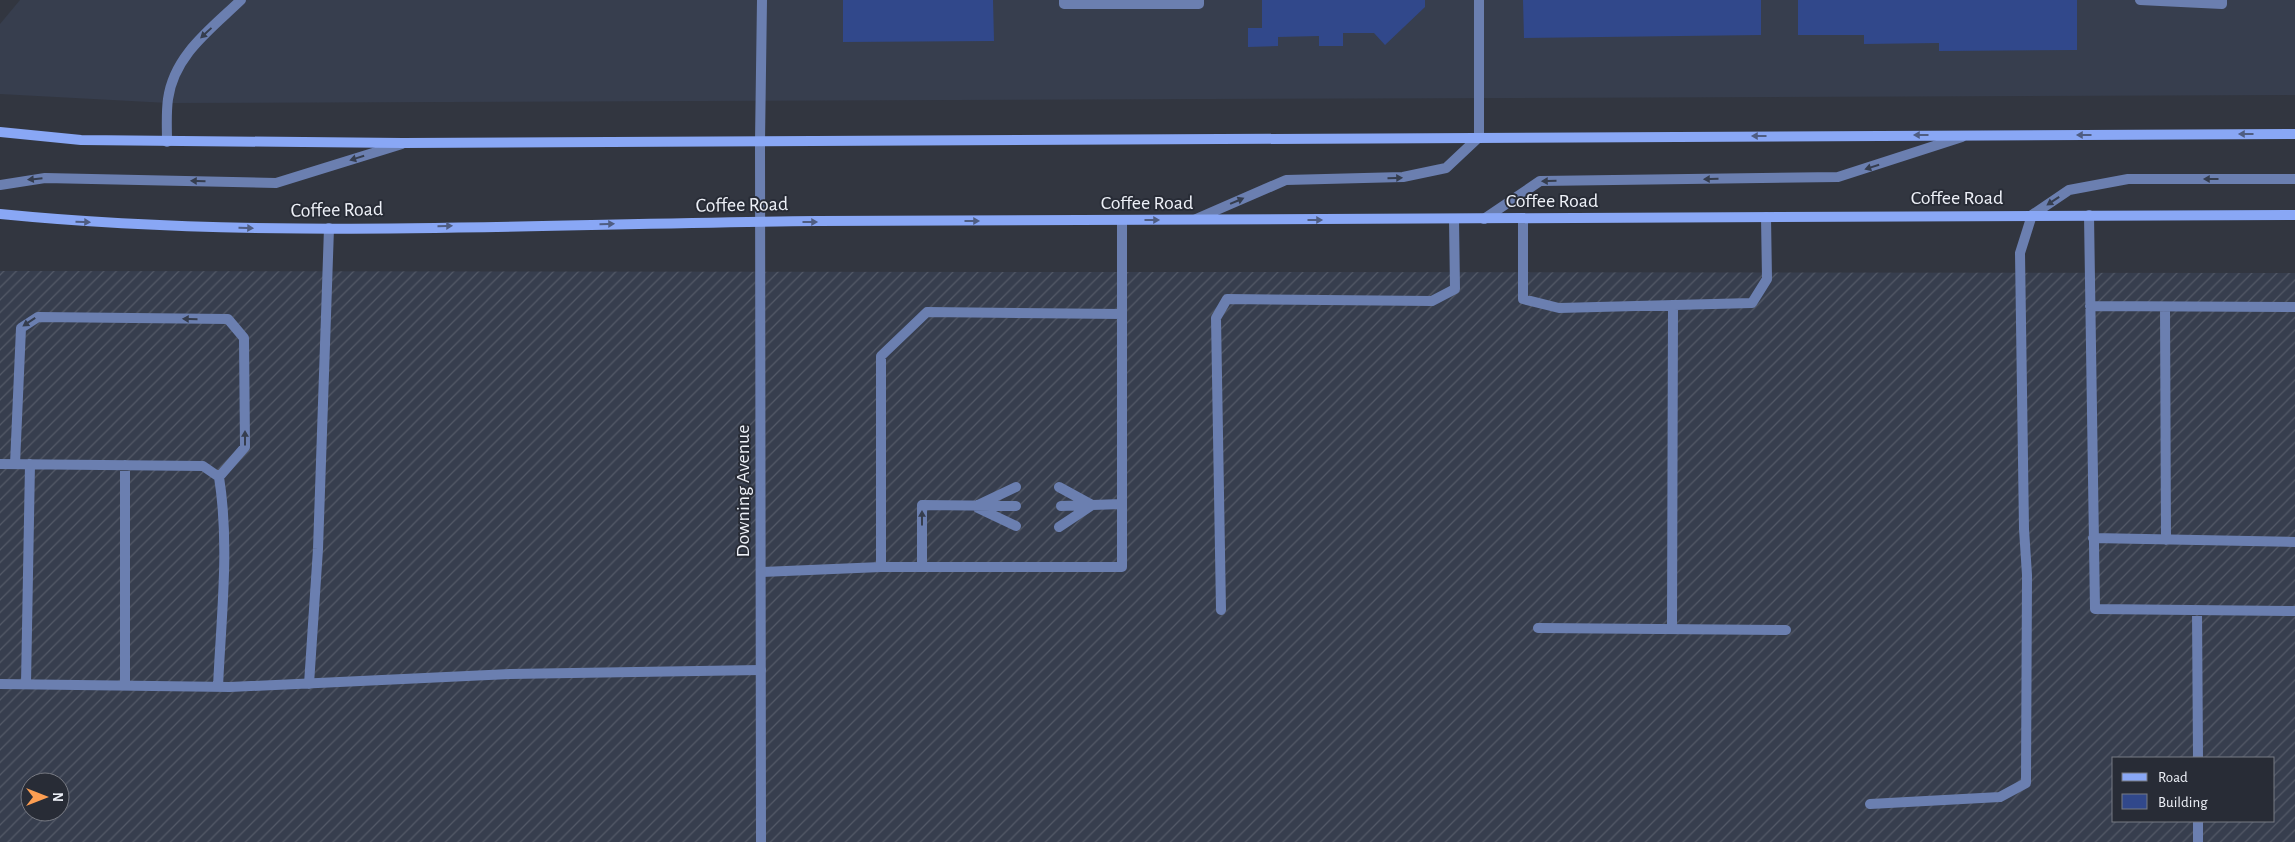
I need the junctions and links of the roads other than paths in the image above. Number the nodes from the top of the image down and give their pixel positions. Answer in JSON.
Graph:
{"nodes":[{"id":1,"x":242,"y":0,"type":"edge"},
{"id":2,"x":762,"y":0,"type":"edge"},
{"id":3,"x":1064,"y":0,"type":"edge"},
{"id":4,"x":1199,"y":0,"type":"edge"},
{"id":5,"x":1479,"y":0,"type":"edge"},
{"id":6,"x":2140,"y":0,"type":"edge"},
{"id":7,"x":2222,"y":0,"type":"edge"},
{"id":8,"x":0,"y":132,"type":"edge"},
{"id":9,"x":2295,"y":134,"type":"edge"},
{"id":10,"x":1968,"y":135,"type":"junction"},
{"id":11,"x":1479,"y":137,"type":"junction"},
{"id":12,"x":760,"y":140,"type":"junction"},
{"id":13,"x":167,"y":142,"type":"junction"},
{"id":14,"x":403,"y":144,"type":"junction"},
{"id":15,"x":2295,"y":179,"type":"edge"},
{"id":16,"x":0,"y":185,"type":"edge"},
{"id":17,"x":0,"y":214,"type":"edge"},
{"id":18,"x":2032,"y":215,"type":"junction"},
{"id":19,"x":2089,"y":215,"type":"junction"},
{"id":20,"x":2295,"y":215,"type":"edge"},
{"id":21,"x":1766,"y":217,"type":"junction"},
{"id":22,"x":1523,"y":218,"type":"junction"},
{"id":23,"x":1454,"y":219,"type":"junction"},
{"id":24,"x":1484,"y":219,"type":"junction"},
{"id":25,"x":1122,"y":220,"type":"junction"},
{"id":26,"x":1192,"y":220,"type":"junction"},
{"id":27,"x":761,"y":222,"type":"junction"},
{"id":28,"x":329,"y":228,"type":"junction"},
{"id":29,"x":1673,"y":305,"type":"junction"},
{"id":30,"x":2090,"y":306,"type":"junction"},
{"id":31,"x":2165,"y":307,"type":"junction"},
{"id":32,"x":2295,"y":307,"type":"edge"},
{"id":33,"x":1122,"y":314,"type":"junction"},
{"id":34,"x":0,"y":464,"type":"edge"},
{"id":35,"x":15,"y":464,"type":"junction"},
{"id":36,"x":30,"y":464,"type":"junction"},
{"id":37,"x":125,"y":465,"type":"junction"},
{"id":38,"x":219,"y":477,"type":"junction"},
{"id":39,"x":1016,"y":487,"type":"dead end"},
{"id":40,"x":1060,"y":487,"type":"dead end"},
{"id":41,"x":1092,"y":504,"type":"junction"},
{"id":42,"x":1122,"y":504,"type":"junction"},
{"id":43,"x":975,"y":506,"type":"junction"},
{"id":44,"x":1016,"y":506,"type":"dead end"},
{"id":45,"x":1061,"y":506,"type":"dead end"},
{"id":46,"x":1016,"y":526,"type":"dead end"},
{"id":47,"x":1059,"y":527,"type":"dead end"},
{"id":48,"x":2093,"y":538,"type":"junction"},
{"id":49,"x":2166,"y":540,"type":"junction"},
{"id":50,"x":2295,"y":542,"type":"edge"},
{"id":51,"x":882,"y":567,"type":"junction"},
{"id":52,"x":922,"y":567,"type":"junction"},
{"id":53,"x":761,"y":572,"type":"junction"},
{"id":54,"x":1221,"y":610,"type":"dead end"},
{"id":55,"x":2197,"y":611,"type":"junction"},
{"id":56,"x":2295,"y":611,"type":"edge"},
{"id":57,"x":1538,"y":628,"type":"dead end"},
{"id":58,"x":1672,"y":629,"type":"junction"},
{"id":59,"x":1786,"y":630,"type":"dead end"},
{"id":60,"x":761,"y":670,"type":"junction"},
{"id":61,"x":0,"y":684,"type":"edge"},
{"id":62,"x":26,"y":684,"type":"junction"},
{"id":63,"x":309,"y":684,"type":"junction"},
{"id":64,"x":125,"y":685,"type":"junction"},
{"id":65,"x":218,"y":687,"type":"junction"},
{"id":66,"x":2198,"y":757,"type":"edge"},
{"id":67,"x":1870,"y":804,"type":"dead end"},
{"id":68,"x":2198,"y":822,"type":"edge"},
{"id":69,"x":761,"y":842,"type":"edge"},
{"id":70,"x":2198,"y":842,"type":"edge"}],
"edges":[{"from":1,"to":13,"type":"street","one_way":true},
{"from":2,"to":12,"type":"street","name":"Downing Avenue"},
{"from":3,"to":4,"type":"street"},
{"from":5,"to":11,"type":"street"},
{"from":6,"to":7,"type":"street"},
{"from":8,"to":13,"type":"main road"},
{"from":9,"to":10,"type":"main road","one_way":true},
{"from":10,"to":11,"type":"main road","one_way":true},
{"from":10,"to":24,"type":"street","one_way":true},
{"from":11,"to":12,"type":"main road"},
{"from":26,"to":11,"type":"street","one_way":true},
{"from":12,"to":14,"type":"main road"},
{"from":12,"to":27,"type":"street","name":"Downing Avenue"},
{"from":13,"to":14,"type":"main road"},
{"from":14,"to":16,"type":"street","one_way":true},
{"from":15,"to":18,"type":"street","one_way":true},
{"from":17,"to":28,"type":"main road","name":"Coffee Road","one_way":true},
{"from":18,"to":19,"type":"main road","name":"Coffee Road"},
{"from":18,"to":21,"type":"main road","name":"Coffee Road"},
{"from":18,"to":67,"type":"street"},
{"from":19,"to":20,"type":"main road","name":"Coffee Road"},
{"from":19,"to":30,"type":"street"},
{"from":21,"to":22,"type":"main road","name":"Coffee Road"},
{"from":21,"to":29,"type":"street"},
{"from":22,"to":24,"type":"main road","name":"Coffee Road"},
{"from":22,"to":29,"type":"street"},
{"from":23,"to":24,"type":"main road","name":"Coffee Road"},
{"from":26,"to":23,"type":"main road","name":"Coffee Road","one_way":true},
{"from":23,"to":54,"type":"street"},
{"from":25,"to":26,"type":"main road","name":"Coffee Road","one_way":true},
{"from":27,"to":25,"type":"main road","name":"Coffee Road","one_way":true},
{"from":25,"to":33,"type":"street"},
{"from":28,"to":27,"type":"main road","name":"Coffee Road","one_way":true},
{"from":27,"to":53,"type":"street","name":"Downing Avenue"},
{"from":28,"to":63,"type":"street"},
{"from":29,"to":58,"type":"street"},
{"from":30,"to":31,"type":"street"},
{"from":30,"to":48,"type":"street"},
{"from":31,"to":32,"type":"street"},
{"from":31,"to":49,"type":"street"},
{"from":33,"to":42,"type":"street"},
{"from":33,"to":51,"type":"street"},
{"from":34,"to":35,"type":"street"},
{"from":35,"to":36,"type":"street"},
{"from":38,"to":35,"type":"street","one_way":true},
{"from":36,"to":37,"type":"street"},
{"from":36,"to":62,"type":"street"},
{"from":37,"to":38,"type":"street"},
{"from":37,"to":64,"type":"street"},
{"from":38,"to":65,"type":"street"},
{"from":39,"to":43,"type":"street"},
{"from":40,"to":41,"type":"street"},
{"from":41,"to":42,"type":"street"},
{"from":41,"to":45,"type":"street"},
{"from":41,"to":47,"type":"street"},
{"from":42,"to":52,"type":"street"},
{"from":43,"to":44,"type":"street"},
{"from":43,"to":46,"type":"street"},
{"from":52,"to":43,"type":"street","one_way":true},
{"from":48,"to":49,"type":"street"},
{"from":48,"to":55,"type":"street"},
{"from":49,"to":50,"type":"street"},
{"from":51,"to":52,"type":"street"},
{"from":51,"to":53,"type":"street"},
{"from":53,"to":60,"type":"street","name":"Downing Avenue"},
{"from":55,"to":56,"type":"street"},
{"from":55,"to":66,"type":"street"},
{"from":57,"to":58,"type":"street"},
{"from":58,"to":59,"type":"street"},
{"from":60,"to":63,"type":"street"},
{"from":60,"to":69,"type":"street","name":"Downing Avenue"},
{"from":61,"to":62,"type":"street"},
{"from":62,"to":64,"type":"street"},
{"from":63,"to":65,"type":"street"},
{"from":64,"to":65,"type":"street"},
{"from":68,"to":70,"type":"street"}]}
